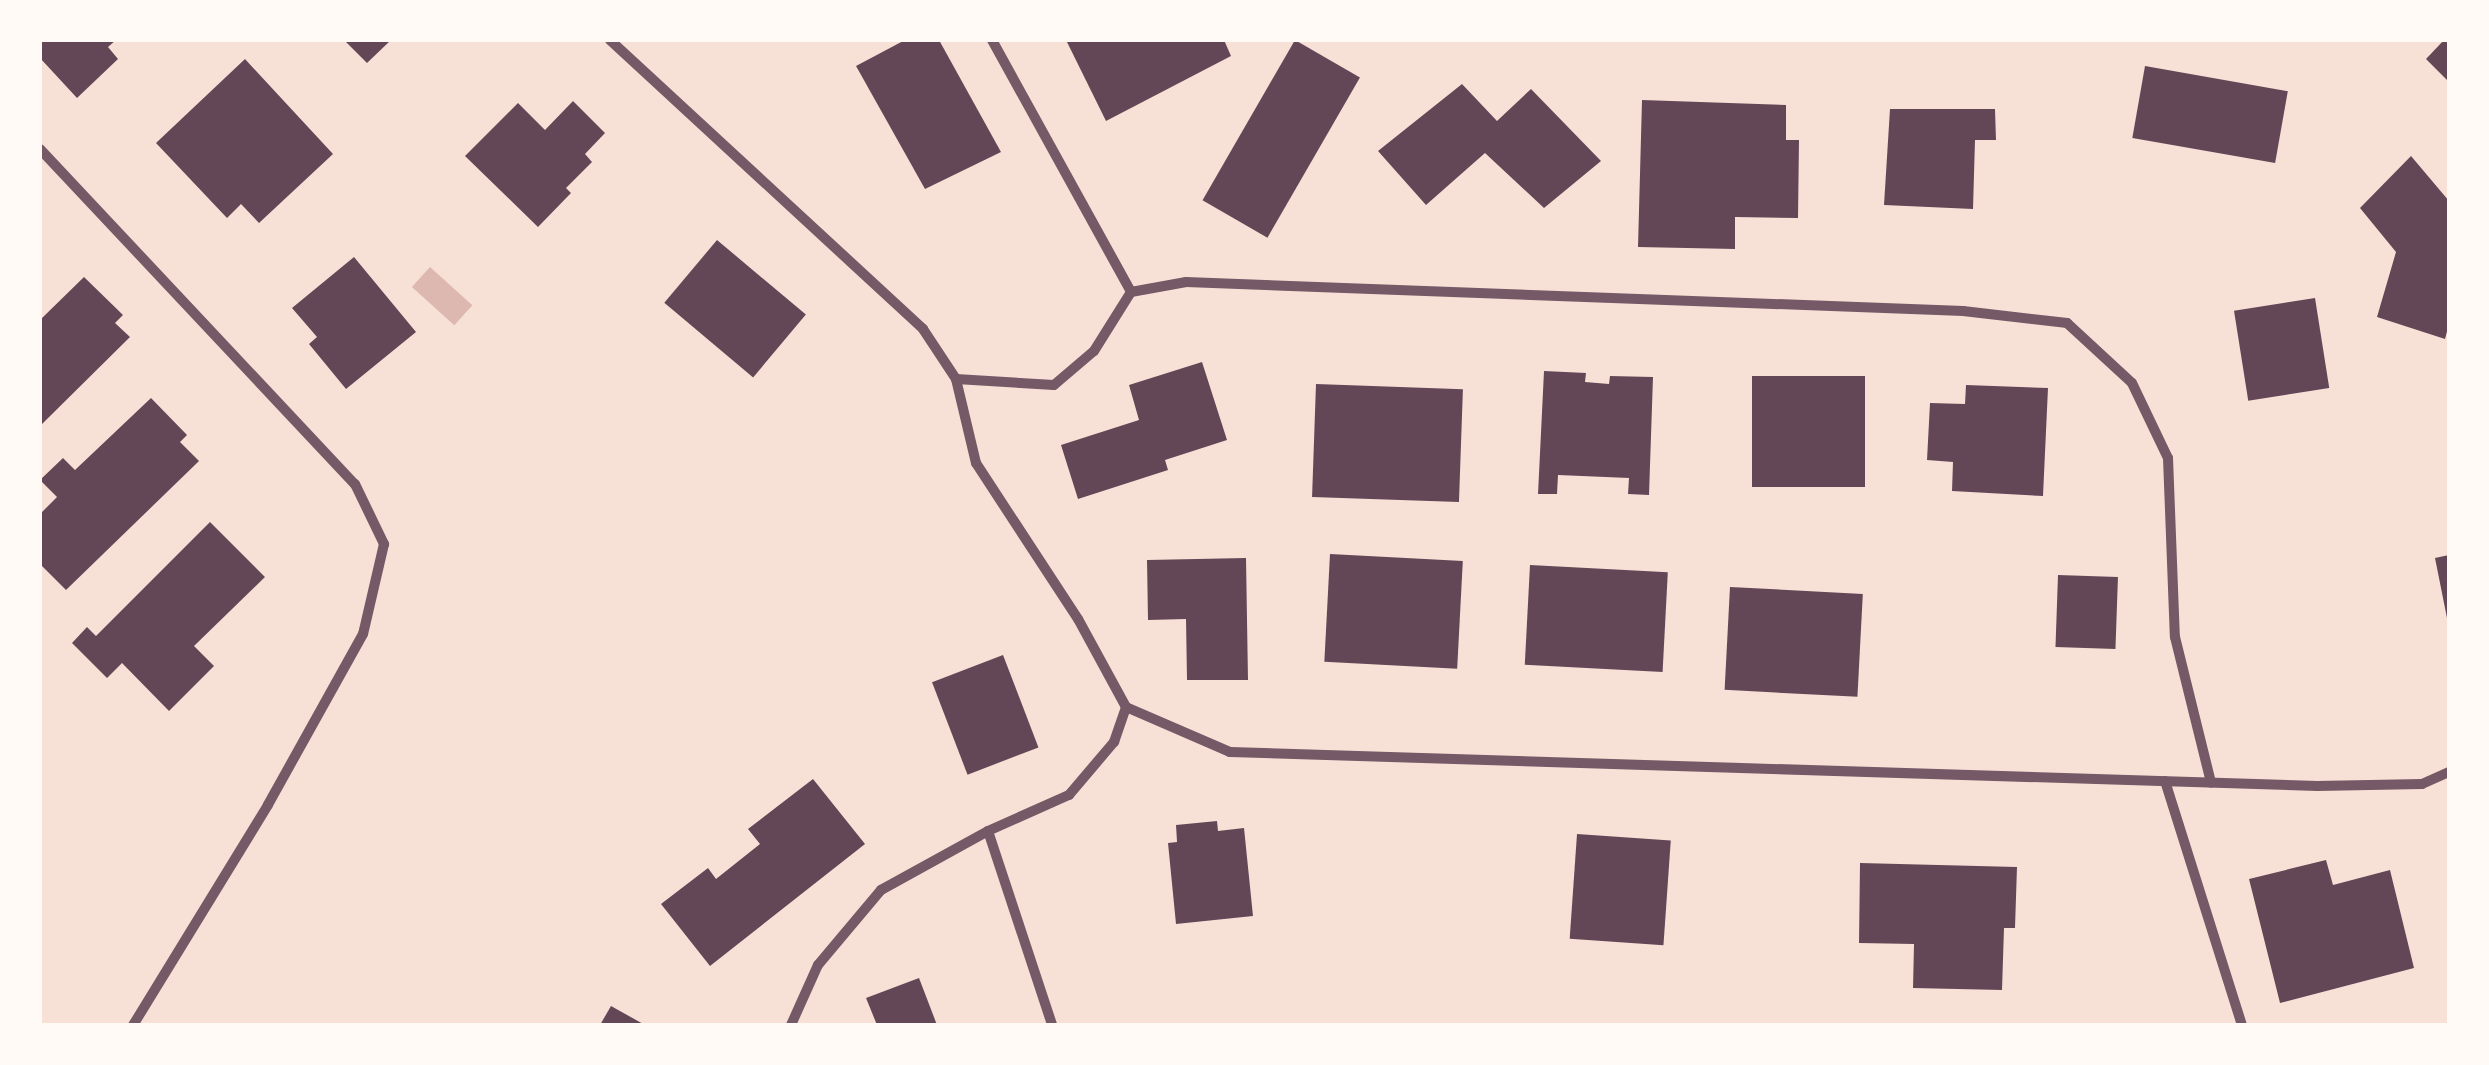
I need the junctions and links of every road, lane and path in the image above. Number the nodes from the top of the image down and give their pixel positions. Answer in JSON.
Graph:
{"nodes":[{"id":1,"x":610,"y":40,"type":"edge"},
{"id":2,"x":992,"y":40,"type":"edge"},
{"id":3,"x":40,"y":149,"type":"edge"},
{"id":4,"x":1131,"y":292,"type":"junction"},
{"id":5,"x":956,"y":380,"type":"junction"},
{"id":6,"x":1126,"y":707,"type":"junction"},
{"id":7,"x":2449,"y":772,"type":"edge"},
{"id":8,"x":2165,"y":781,"type":"junction"},
{"id":9,"x":2211,"y":782,"type":"junction"},
{"id":10,"x":988,"y":831,"type":"junction"},
{"id":11,"x":133,"y":1025,"type":"edge"},
{"id":12,"x":791,"y":1025,"type":"edge"},
{"id":13,"x":1052,"y":1025,"type":"edge"},
{"id":14,"x":2242,"y":1025,"type":"edge"}],
"edges":[{"from":1,"to":5,"type":"street"},
{"from":2,"to":4,"type":"street"},
{"from":3,"to":11,"type":"street"},
{"from":4,"to":5,"type":"street"},
{"from":4,"to":9,"type":"street"},
{"from":5,"to":6,"type":"street"},
{"from":6,"to":8,"type":"street"},
{"from":6,"to":10,"type":"street"},
{"from":7,"to":9,"type":"street"},
{"from":8,"to":9,"type":"street"},
{"from":8,"to":14,"type":"street"},
{"from":10,"to":12,"type":"street"},
{"from":10,"to":13,"type":"street"}]}
